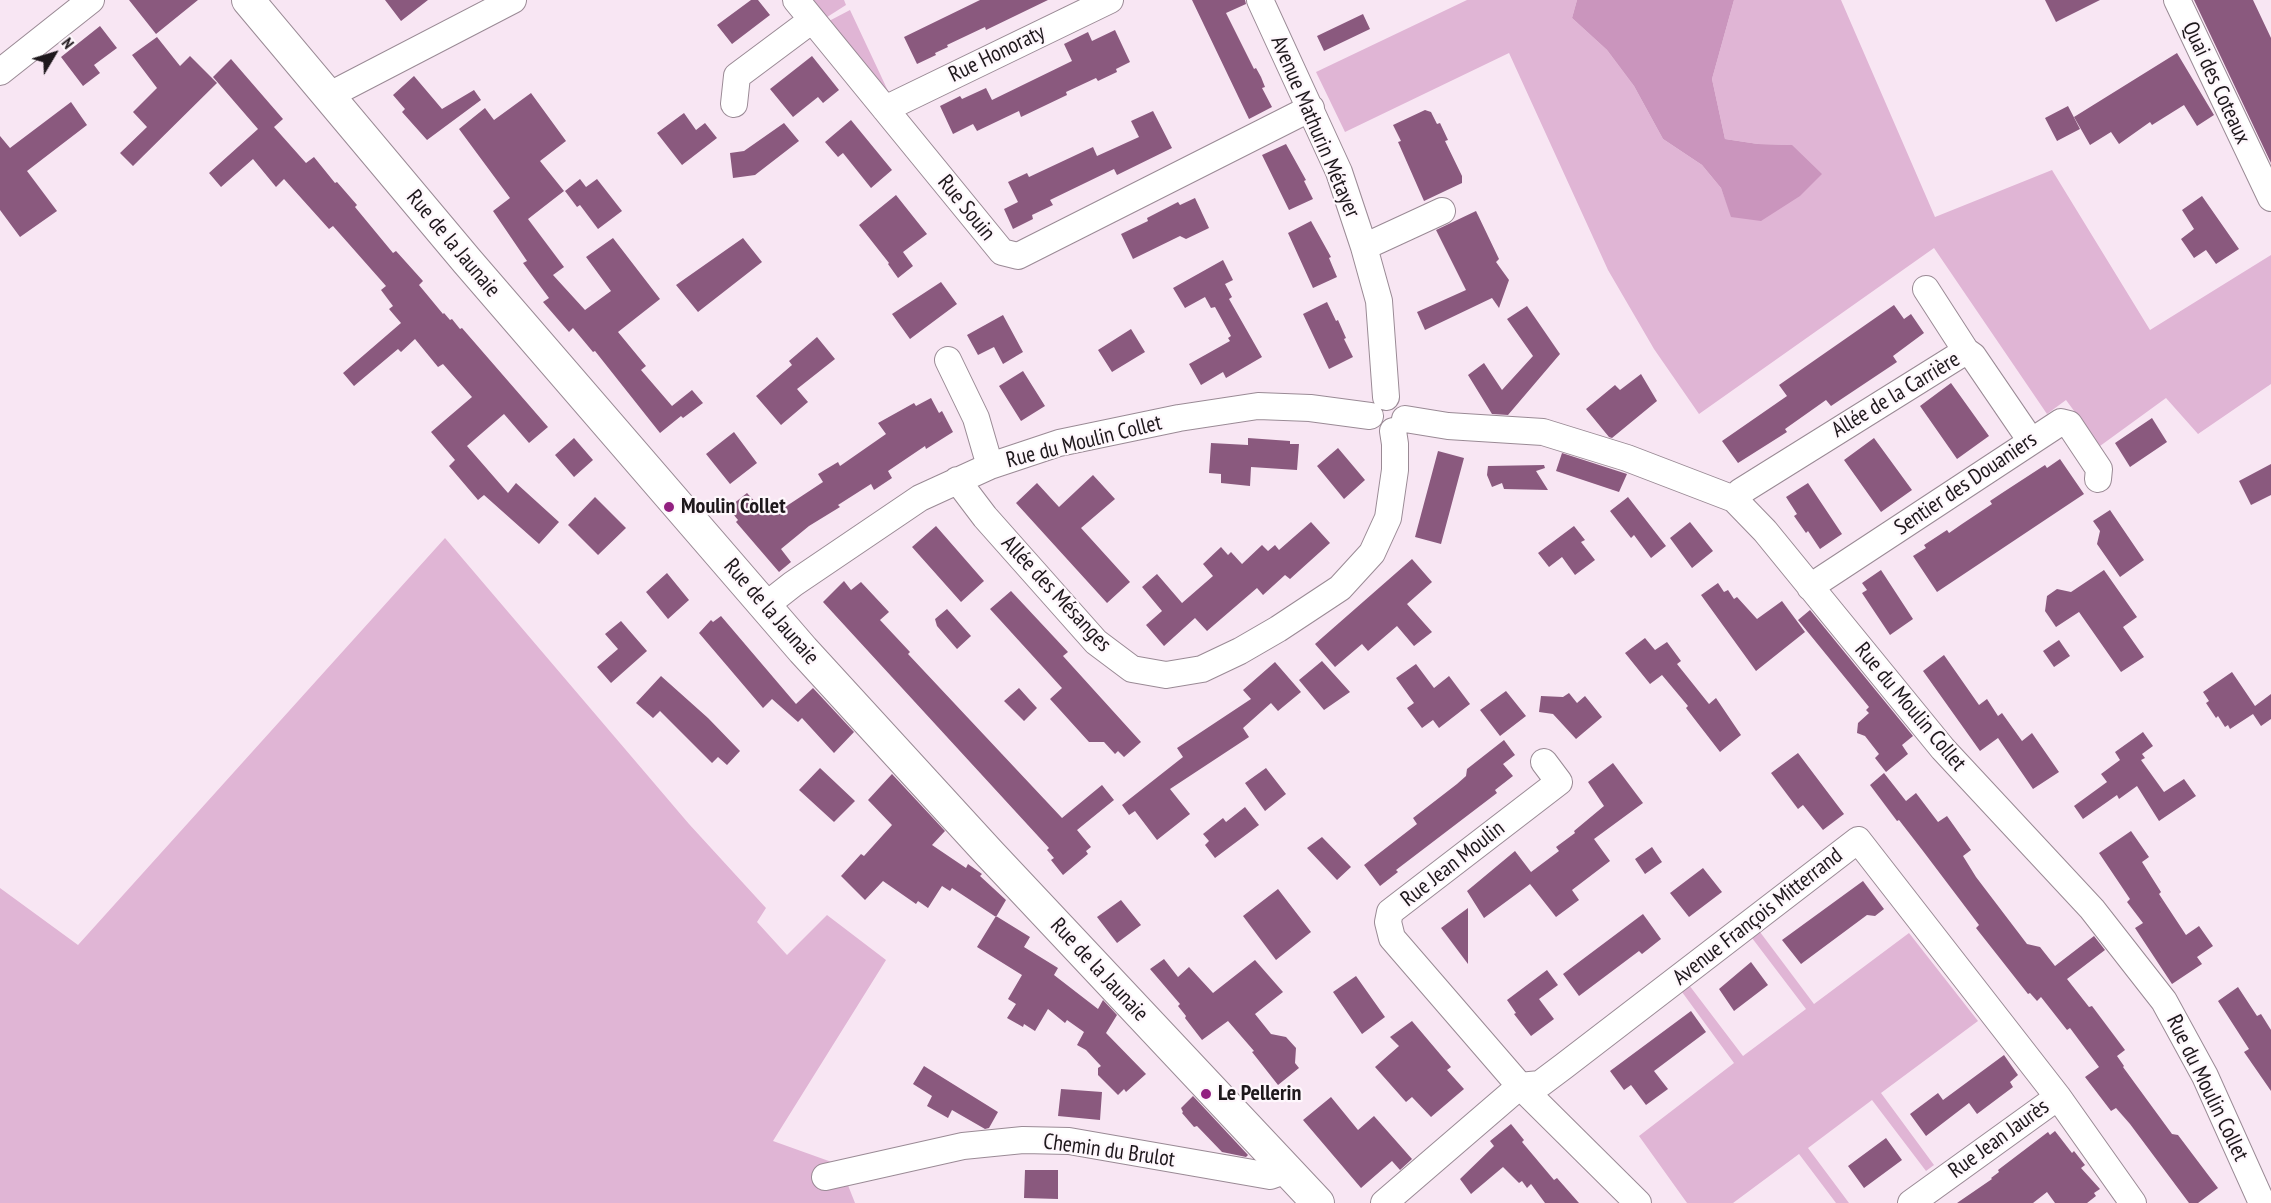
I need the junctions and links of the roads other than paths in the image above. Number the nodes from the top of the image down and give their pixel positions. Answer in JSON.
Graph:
{"nodes":[{"id":1,"x":91,"y":0,"type":"edge"},
{"id":2,"x":248,"y":0,"type":"edge"},
{"id":3,"x":513,"y":0,"type":"edge"},
{"id":4,"x":796,"y":0,"type":"edge"},
{"id":5,"x":1110,"y":0,"type":"edge"},
{"id":6,"x":1260,"y":0,"type":"edge"},
{"id":7,"x":2176,"y":0,"type":"edge"},
{"id":8,"x":812,"y":20,"type":"junction"},
{"id":9,"x":0,"y":72,"type":"edge"},
{"id":10,"x":328,"y":96,"type":"junction"},
{"id":11,"x":734,"y":104,"type":"dead end"},
{"id":12,"x":1311,"y":108,"type":"junction"},
{"id":13,"x":885,"y":109,"type":"junction"},
{"id":14,"x":2271,"y":198,"type":"edge"},
{"id":15,"x":1442,"y":211,"type":"dead end"},
{"id":16,"x":1364,"y":247,"type":"junction"},
{"id":17,"x":1926,"y":289,"type":"dead end"},
{"id":18,"x":1966,"y":351,"type":"junction"},
{"id":19,"x":948,"y":360,"type":"dead end"},
{"id":20,"x":1378,"y":407,"type":"junction"},
{"id":21,"x":1399,"y":425,"type":"junction"},
{"id":22,"x":2031,"y":441,"type":"junction"},
{"id":23,"x":990,"y":466,"type":"junction"},
{"id":24,"x":957,"y":480,"type":"junction"},
{"id":25,"x":2098,"y":480,"type":"dead end"},
{"id":26,"x":1734,"y":499,"type":"junction"},
{"id":27,"x":1810,"y":588,"type":"junction"},
{"id":28,"x":765,"y":606,"type":"junction"},
{"id":29,"x":1544,"y":762,"type":"dead end"},
{"id":30,"x":1520,"y":1086,"type":"junction"},
{"id":31,"x":2058,"y":1097,"type":"junction"},
{"id":32,"x":1287,"y":1170,"type":"junction"},
{"id":33,"x":825,"y":1177,"type":"dead end"},
{"id":34,"x":2127,"y":1201,"type":"edge"},
{"id":35,"x":1318,"y":1203,"type":"edge"},
{"id":36,"x":1384,"y":1203,"type":"edge"},
{"id":37,"x":1638,"y":1203,"type":"edge"},
{"id":38,"x":1911,"y":1203,"type":"edge"},
{"id":39,"x":2262,"y":1203,"type":"edge"}],
"edges":[{"from":1,"to":9,"type":"street"},
{"from":2,"to":10,"type":"main road","name":"Rue de la Jaunaie"},
{"from":3,"to":10,"type":"street"},
{"from":4,"to":8,"type":"street","name":"Rue Souin"},
{"from":5,"to":13,"type":"street","name":"Rue Honoraty"},
{"from":6,"to":12,"type":"street","name":"Avenue Mathurin Métayer"},
{"from":7,"to":14,"type":"street","name":"Quai des Coteaux"},
{"from":8,"to":11,"type":"street"},
{"from":8,"to":13,"type":"street","name":"Rue Souin"},
{"from":10,"to":28,"type":"main road","name":"Rue de la Jaunaie"},
{"from":12,"to":13,"type":"street","name":"Rue Souin"},
{"from":12,"to":16,"type":"street","name":"Avenue Mathurin Métayer"},
{"from":15,"to":16,"type":"street"},
{"from":16,"to":20,"type":"street","name":"Avenue Mathurin Métayer"},
{"from":17,"to":18,"type":"street"},
{"from":18,"to":22,"type":"street","name":"Allée de la Carrière"},
{"from":18,"to":26,"type":"street","name":"Allée de la Carrière"},
{"from":19,"to":23,"type":"street"},
{"from":20,"to":21,"type":"street"},
{"from":20,"to":23,"type":"street","name":"Rue du Moulin Collet"},
{"from":21,"to":24,"type":"street","name":"Allée des Mésanges"},
{"from":21,"to":26,"type":"street","name":"Rue du Moulin Collet"},
{"from":22,"to":25,"type":"street","name":"Sentier des Douaniers"},
{"from":22,"to":27,"type":"street","name":"Sentier des Douaniers"},
{"from":23,"to":24,"type":"street","name":"Rue du Moulin Collet"},
{"from":24,"to":28,"type":"street","name":"Rue du Moulin Collet"},
{"from":26,"to":27,"type":"street","name":"Rue du Moulin Collet"},
{"from":27,"to":39,"type":"street","name":"Rue du Moulin Collet"},
{"from":28,"to":32,"type":"main road","name":"Rue de la Jaunaie"},
{"from":29,"to":30,"type":"street","name":"Rue Jean Moulin"},
{"from":30,"to":31,"type":"street","name":"Avenue François Mitterrand"},
{"from":30,"to":36,"type":"street","name":"Avenue François Mitterrand"},
{"from":30,"to":37,"type":"street"},
{"from":31,"to":34,"type":"street","name":"Avenue François Mitterrand"},
{"from":31,"to":38,"type":"street","name":"Rue Jean Jaurès"},
{"from":32,"to":33,"type":"street","name":"Chemin du Brulot"},
{"from":32,"to":35,"type":"main road","name":"Rue de la Jaunaie"}]}
